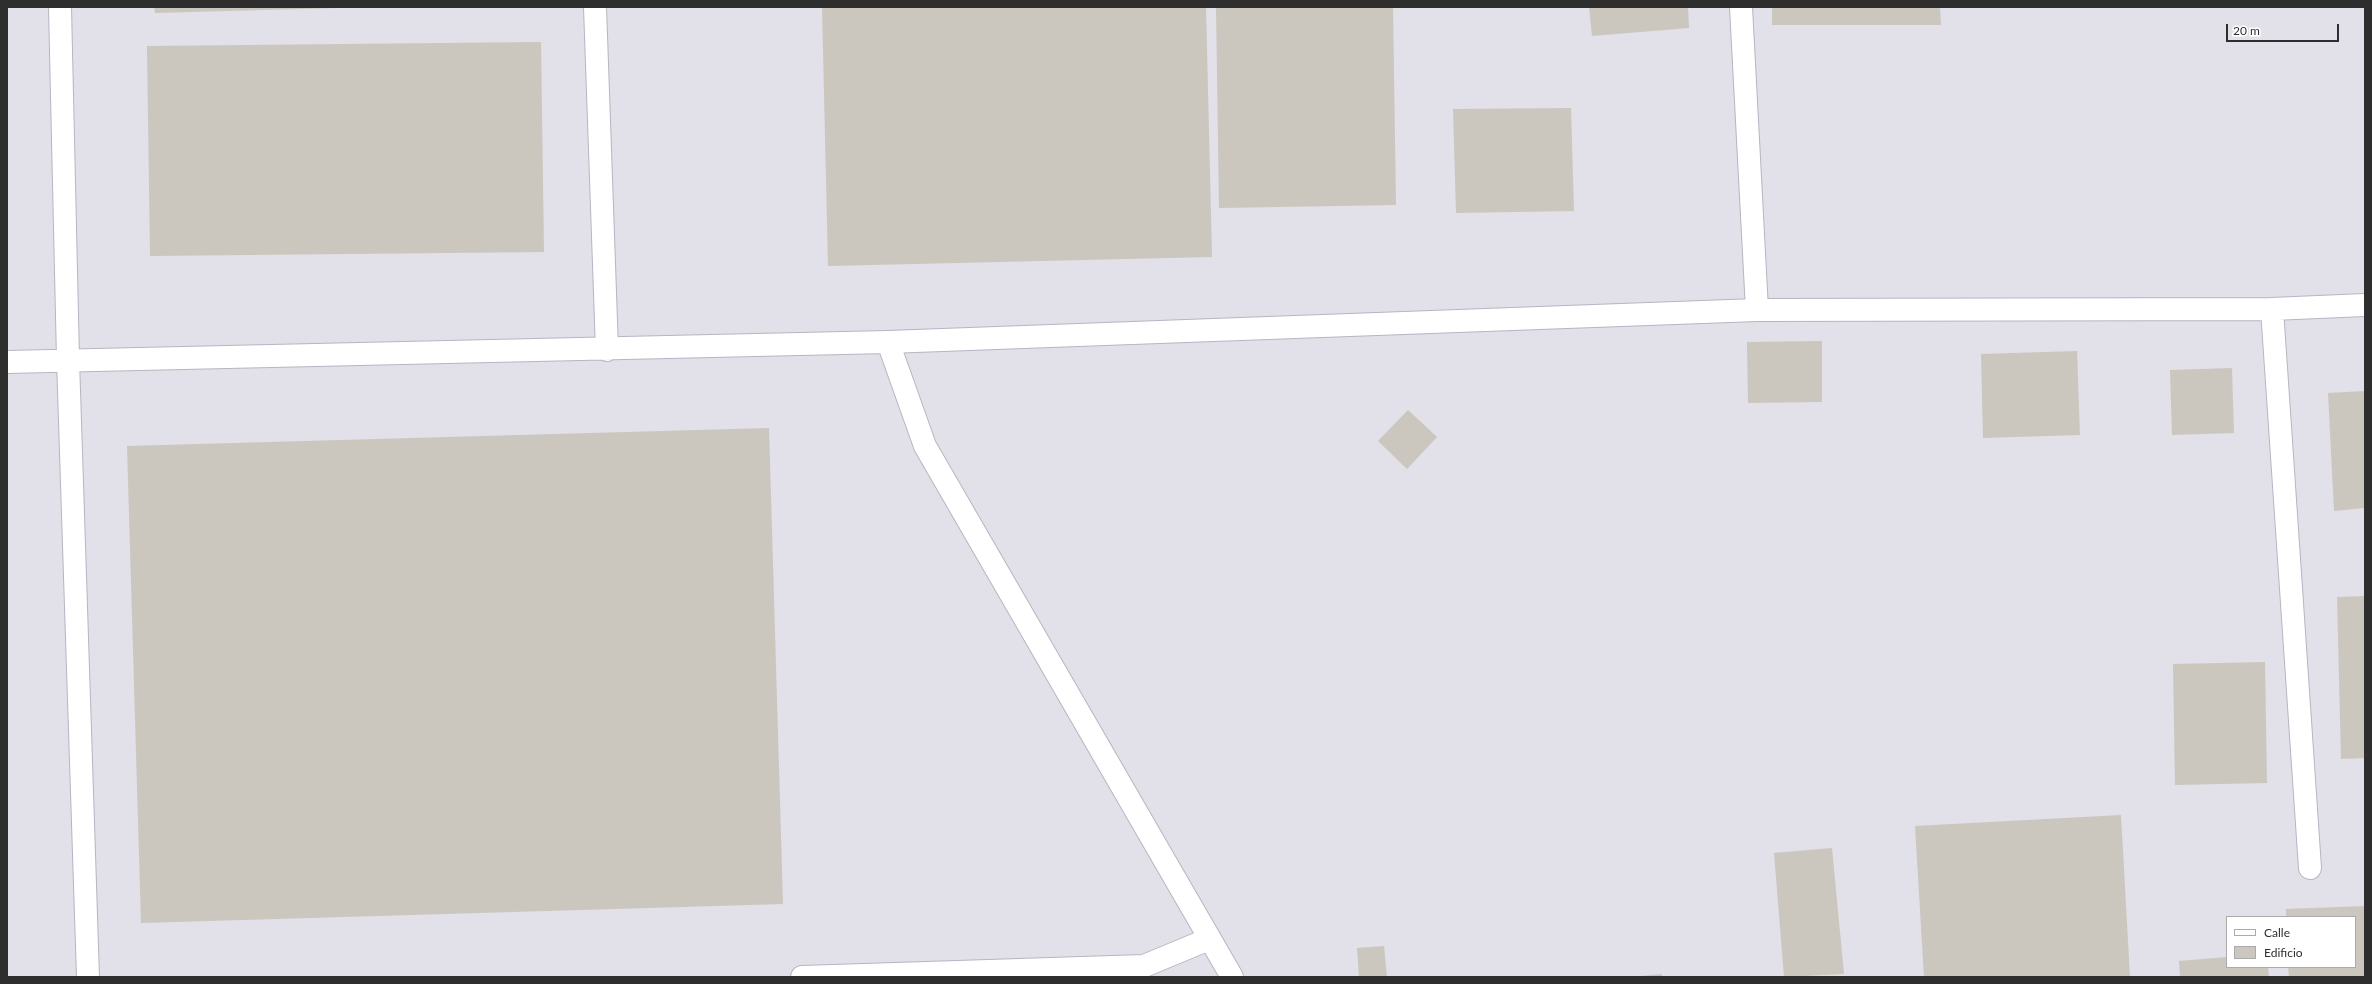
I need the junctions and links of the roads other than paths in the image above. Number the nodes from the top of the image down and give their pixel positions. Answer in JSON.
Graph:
{"nodes":[{"id":1,"x":60,"y":7,"type":"edge"},
{"id":2,"x":595,"y":7,"type":"edge"},
{"id":3,"x":1741,"y":7,"type":"edge"},
{"id":4,"x":2365,"y":305,"type":"edge"},
{"id":5,"x":2272,"y":309,"type":"junction"},
{"id":6,"x":1757,"y":310,"type":"junction"},
{"id":7,"x":888,"y":342,"type":"junction"},
{"id":8,"x":607,"y":350,"type":"junction"},
{"id":9,"x":68,"y":360,"type":"junction"},
{"id":10,"x":7,"y":362,"type":"edge"},
{"id":11,"x":2310,"y":868,"type":"dead end"},
{"id":12,"x":1209,"y":940,"type":"junction"},
{"id":13,"x":978,"y":975,"type":"edge"},
{"id":14,"x":88,"y":977,"type":"edge"},
{"id":15,"x":802,"y":977,"type":"edge"},
{"id":16,"x":1232,"y":977,"type":"edge"}],
"edges":[{"from":1,"to":9,"type":"street"},
{"from":2,"to":8,"type":"street"},
{"from":3,"to":6,"type":"street"},
{"from":4,"to":5,"type":"street"},
{"from":5,"to":6,"type":"street"},
{"from":5,"to":11,"type":"street"},
{"from":6,"to":7,"type":"street"},
{"from":7,"to":8,"type":"street"},
{"from":7,"to":12,"type":"street"},
{"from":8,"to":9,"type":"street"},
{"from":9,"to":10,"type":"street"},
{"from":9,"to":14,"type":"street"},
{"from":12,"to":13,"type":"street"},
{"from":12,"to":16,"type":"street"},
{"from":13,"to":15,"type":"street"}]}
